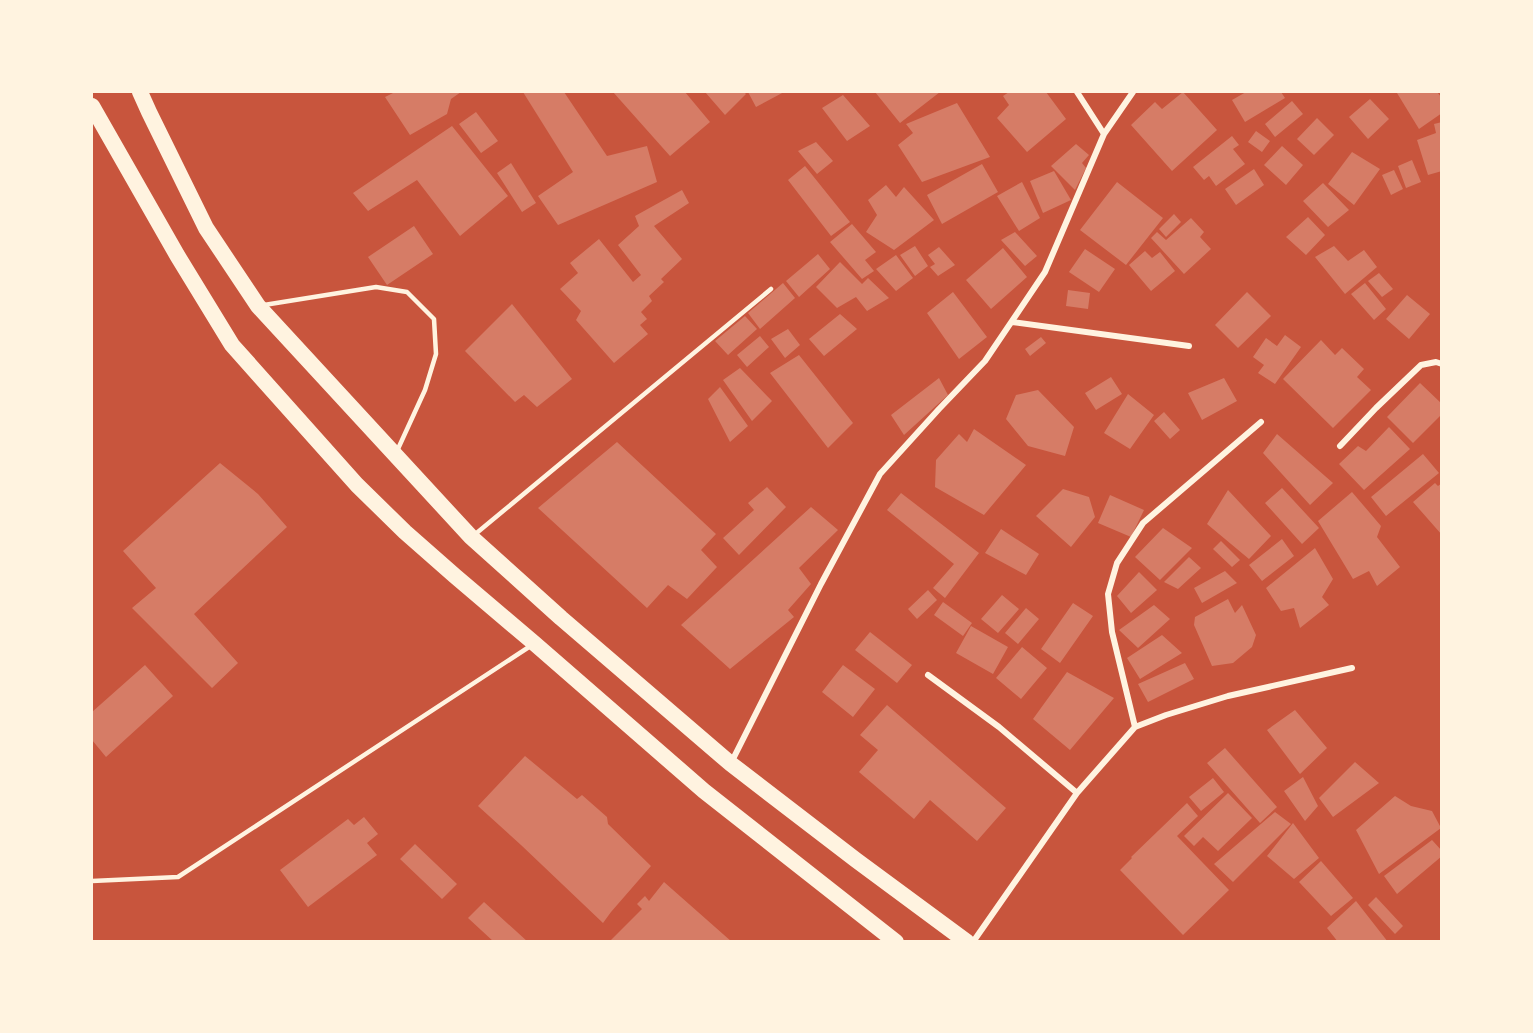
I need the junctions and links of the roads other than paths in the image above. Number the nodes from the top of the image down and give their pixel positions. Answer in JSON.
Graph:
{"nodes":[{"id":1,"x":140,"y":92,"type":"edge"},
{"id":2,"x":1077,"y":92,"type":"edge"},
{"id":3,"x":1133,"y":92,"type":"edge"},
{"id":4,"x":92,"y":106,"type":"edge"},
{"id":5,"x":1104,"y":134,"type":"junction"},
{"id":6,"x":771,"y":289,"type":"dead end"},
{"id":7,"x":258,"y":306,"type":"junction"},
{"id":8,"x":1012,"y":322,"type":"junction"},
{"id":9,"x":1189,"y":346,"type":"dead end"},
{"id":10,"x":1442,"y":364,"type":"edge"},
{"id":11,"x":1261,"y":422,"type":"dead end"},
{"id":12,"x":1340,"y":446,"type":"dead end"},
{"id":13,"x":395,"y":456,"type":"junction"},
{"id":14,"x":471,"y":537,"type":"junction"},
{"id":15,"x":534,"y":643,"type":"junction"},
{"id":16,"x":1352,"y":668,"type":"dead end"},
{"id":17,"x":928,"y":675,"type":"dead end"},
{"id":18,"x":1135,"y":727,"type":"junction"},
{"id":19,"x":731,"y":764,"type":"junction"},
{"id":20,"x":1077,"y":793,"type":"junction"},
{"id":21,"x":92,"y":881,"type":"edge"},
{"id":22,"x":896,"y":942,"type":"edge"},
{"id":23,"x":967,"y":942,"type":"edge"},
{"id":24,"x":973,"y":942,"type":"edge"}],
"edges":[{"from":1,"to":7,"type":"highway"},
{"from":2,"to":5,"type":"street"},
{"from":3,"to":5,"type":"street"},
{"from":4,"to":15,"type":"highway"},
{"from":5,"to":8,"type":"street"},
{"from":6,"to":14,"type":"lane"},
{"from":7,"to":13,"type":"highway"},
{"from":7,"to":13,"type":"lane"},
{"from":8,"to":9,"type":"street"},
{"from":8,"to":19,"type":"street"},
{"from":10,"to":12,"type":"street"},
{"from":11,"to":18,"type":"street"},
{"from":13,"to":14,"type":"highway"},
{"from":14,"to":19,"type":"highway"},
{"from":15,"to":21,"type":"lane"},
{"from":15,"to":22,"type":"highway"},
{"from":16,"to":18,"type":"street"},
{"from":17,"to":20,"type":"street"},
{"from":18,"to":20,"type":"street"},
{"from":19,"to":23,"type":"highway"},
{"from":20,"to":24,"type":"street"}]}
